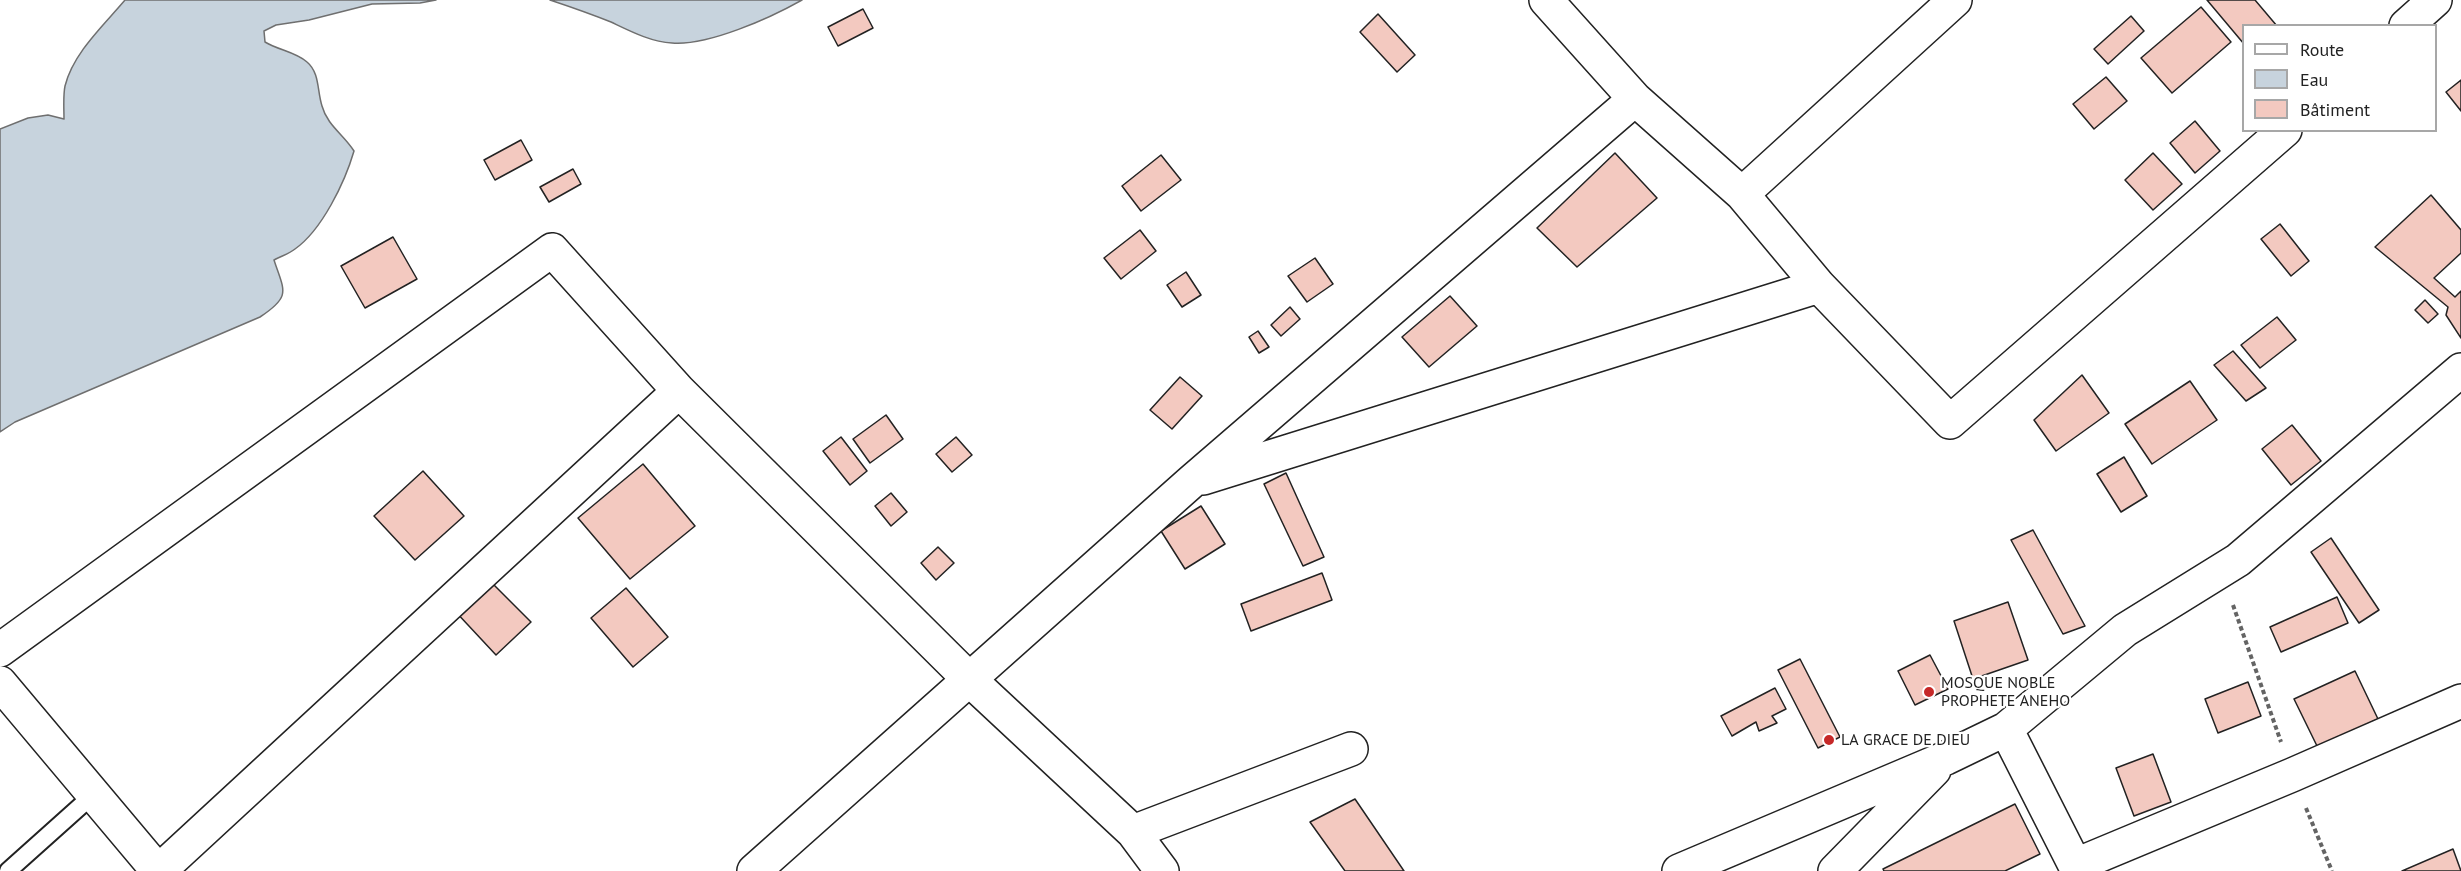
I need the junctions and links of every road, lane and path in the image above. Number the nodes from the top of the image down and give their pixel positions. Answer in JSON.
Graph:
{"nodes":[{"id":1,"x":1546,"y":0,"type":"edge"},
{"id":2,"x":1955,"y":0,"type":"edge"},
{"id":3,"x":2435,"y":0,"type":"edge"},
{"id":4,"x":2408,"y":24,"type":"edge"},
{"id":5,"x":1635,"y":99,"type":"junction"},
{"id":6,"x":2283,"y":132,"type":"edge"},
{"id":7,"x":1742,"y":194,"type":"junction"},
{"id":8,"x":1819,"y":286,"type":"junction"},
{"id":9,"x":2461,"y":370,"type":"edge"},
{"id":10,"x":679,"y":391,"type":"junction"},
{"id":11,"x":1191,"y":482,"type":"junction"},
{"id":12,"x":2222,"y":571,"type":"junction"},
{"id":13,"x":0,"y":650,"type":"edge"},
{"id":14,"x":970,"y":680,"type":"junction"},
{"id":15,"x":0,"y":683,"type":"edge"},
{"id":16,"x":2461,"y":700,"type":"edge"},
{"id":17,"x":2006,"y":729,"type":"junction"},
{"id":18,"x":1351,"y":749,"type":"dead end"},
{"id":19,"x":1946,"y":758,"type":"junction"},
{"id":20,"x":2292,"y":775,"type":"junction"},
{"id":21,"x":94,"y":794,"type":"junction"},
{"id":22,"x":1133,"y":832,"type":"junction"},
{"id":23,"x":2077,"y":868,"type":"edge"},
{"id":24,"x":8,"y":871,"type":"edge"},
{"id":25,"x":158,"y":871,"type":"edge"},
{"id":26,"x":754,"y":871,"type":"edge"},
{"id":27,"x":1162,"y":871,"type":"edge"},
{"id":28,"x":1679,"y":871,"type":"edge"},
{"id":29,"x":1835,"y":871,"type":"edge"},
{"id":30,"x":2332,"y":871,"type":"edge"}],
"edges":[{"from":1,"to":5,"type":"street"},
{"from":2,"to":7,"type":"street"},
{"from":3,"to":4,"type":"street"},
{"from":5,"to":7,"type":"street"},
{"from":5,"to":11,"type":"street"},
{"from":6,"to":8,"type":"street"},
{"from":7,"to":8,"type":"street"},
{"from":8,"to":11,"type":"street"},
{"from":9,"to":12,"type":"street"},
{"from":10,"to":13,"type":"street"},
{"from":10,"to":14,"type":"street"},
{"from":10,"to":25,"type":"street"},
{"from":11,"to":14,"type":"street"},
{"from":12,"to":17,"type":"street"},
{"from":12,"to":20,"type":"path"},
{"from":14,"to":22,"type":"street"},
{"from":14,"to":26,"type":"street"},
{"from":15,"to":21,"type":"street"},
{"from":16,"to":20,"type":"street"},
{"from":17,"to":19,"type":"street"},
{"from":17,"to":23,"type":"street"},
{"from":18,"to":22,"type":"street"},
{"from":19,"to":28,"type":"street"},
{"from":19,"to":29,"type":"street"},
{"from":20,"to":23,"type":"street"},
{"from":20,"to":30,"type":"path"},
{"from":21,"to":24,"type":"lane"},
{"from":21,"to":25,"type":"street"},
{"from":22,"to":27,"type":"street"}]}
